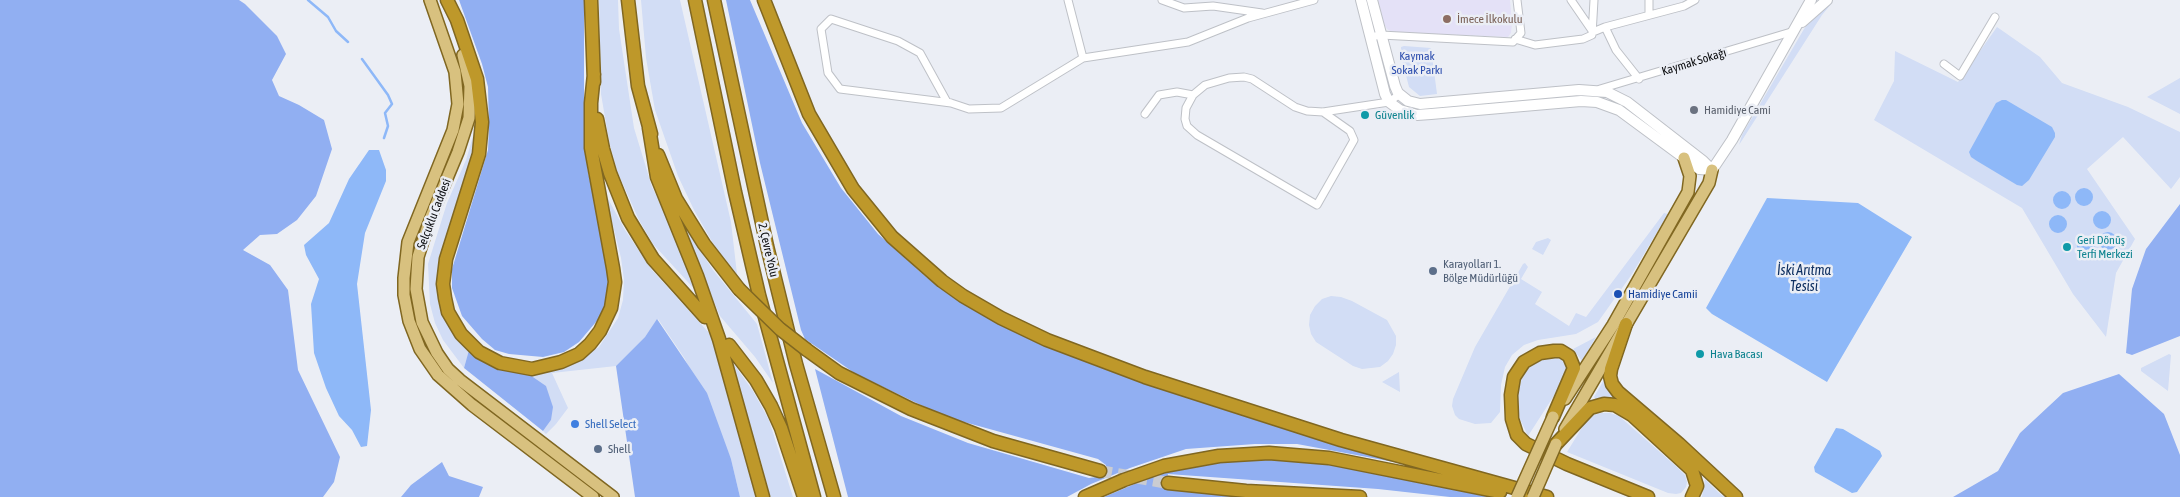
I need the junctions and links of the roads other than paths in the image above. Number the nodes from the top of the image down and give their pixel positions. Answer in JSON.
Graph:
{"nodes":[{"id":1,"x":430,"y":0,"type":"edge"},
{"id":2,"x":443,"y":0,"type":"edge"},
{"id":3,"x":447,"y":0,"type":"edge"},
{"id":4,"x":591,"y":0,"type":"edge"},
{"id":5,"x":628,"y":0,"type":"edge"},
{"id":6,"x":695,"y":0,"type":"edge"},
{"id":7,"x":714,"y":0,"type":"edge"},
{"id":8,"x":764,"y":0,"type":"edge"},
{"id":9,"x":1068,"y":0,"type":"edge"},
{"id":10,"x":1162,"y":0,"type":"edge"},
{"id":11,"x":1314,"y":0,"type":"edge"},
{"id":12,"x":1361,"y":0,"type":"edge"},
{"id":13,"x":1372,"y":0,"type":"edge"},
{"id":14,"x":1516,"y":0,"type":"edge"},
{"id":15,"x":1571,"y":0,"type":"edge"},
{"id":16,"x":1594,"y":0,"type":"edge"},
{"id":17,"x":1648,"y":0,"type":"edge"},
{"id":18,"x":1695,"y":0,"type":"edge"},
{"id":19,"x":1811,"y":0,"type":"edge"},
{"id":20,"x":1827,"y":0,"type":"edge"},
{"id":21,"x":1211,"y":3,"type":"edge"},
{"id":22,"x":1264,"y":13,"type":"junction"},
{"id":23,"x":1650,"y":15,"type":"junction"},
{"id":24,"x":1995,"y":17,"type":"dead end"},
{"id":25,"x":1605,"y":27,"type":"junction"},
{"id":26,"x":1793,"y":30,"type":"junction"},
{"id":27,"x":1593,"y":32,"type":"junction"},
{"id":28,"x":1381,"y":35,"type":"junction"},
{"id":29,"x":1370,"y":37,"type":"junction"},
{"id":30,"x":1515,"y":40,"type":"junction"},
{"id":31,"x":1083,"y":58,"type":"junction"},
{"id":32,"x":1944,"y":64,"type":"dead end"},
{"id":33,"x":594,"y":74,"type":"junction"},
{"id":34,"x":1639,"y":79,"type":"junction"},
{"id":35,"x":1596,"y":90,"type":"junction"},
{"id":36,"x":1400,"y":94,"type":"junction"},
{"id":37,"x":1193,"y":95,"type":"junction"},
{"id":38,"x":1389,"y":102,"type":"junction"},
{"id":39,"x":951,"y":103,"type":"junction"},
{"id":40,"x":1323,"y":112,"type":"junction"},
{"id":41,"x":1145,"y":114,"type":"dead end"},
{"id":42,"x":649,"y":128,"type":"junction"},
{"id":43,"x":1684,"y":158,"type":"junction"},
{"id":44,"x":1712,"y":170,"type":"junction"},
{"id":45,"x":1677,"y":213,"type":"junction"},
{"id":46,"x":705,"y":317,"type":"dead end"},
{"id":47,"x":1626,"y":324,"type":"junction"},
{"id":48,"x":729,"y":345,"type":"dead end"},
{"id":49,"x":1553,"y":417,"type":"junction"},
{"id":50,"x":1556,"y":444,"type":"junction"},
{"id":51,"x":1100,"y":471,"type":"tunnel mouth"},
{"id":52,"x":1168,"y":483,"type":"tunnel mouth"},
{"id":53,"x":594,"y":497,"type":"edge"},
{"id":54,"x":613,"y":497,"type":"edge"},
{"id":55,"x":763,"y":497,"type":"edge"},
{"id":56,"x":804,"y":497,"type":"edge"},
{"id":57,"x":814,"y":497,"type":"edge"},
{"id":58,"x":834,"y":497,"type":"edge"},
{"id":59,"x":1086,"y":497,"type":"edge"},
{"id":60,"x":1360,"y":497,"type":"edge"},
{"id":61,"x":1517,"y":497,"type":"edge"},
{"id":62,"x":1525,"y":497,"type":"edge"},
{"id":63,"x":1533,"y":497,"type":"edge"},
{"id":64,"x":1546,"y":497,"type":"edge"},
{"id":65,"x":1648,"y":497,"type":"edge"},
{"id":66,"x":1692,"y":497,"type":"edge"},
{"id":67,"x":1736,"y":497,"type":"edge"}],
"edges":[{"from":1,"to":53,"type":"main road","name":"Selçuklu Caddesi"},
{"from":2,"to":54,"type":"main road","name":"Selçuklu Caddesi"},
{"from":3,"to":33,"type":"highway"},
{"from":4,"to":33,"type":"highway"},
{"from":5,"to":42,"type":"highway"},
{"from":6,"to":57,"type":"highway","name":"2. Çevre Yolu"},
{"from":7,"to":58,"type":"highway","name":"2. Çevre Yolu"},
{"from":8,"to":64,"type":"highway"},
{"from":9,"to":31,"type":"street"},
{"from":10,"to":21,"type":"street"},
{"from":11,"to":22,"type":"street"},
{"from":12,"to":29,"type":"street"},
{"from":13,"to":28,"type":"street"},
{"from":14,"to":30,"type":"street"},
{"from":15,"to":27,"type":"street"},
{"from":16,"to":27,"type":"street"},
{"from":17,"to":23,"type":"street"},
{"from":18,"to":23,"type":"street"},
{"from":19,"to":26,"type":"street"},
{"from":20,"to":26,"type":"street"},
{"from":21,"to":22,"type":"street"},
{"from":22,"to":31,"type":"street"},
{"from":23,"to":25,"type":"street"},
{"from":24,"to":32,"type":"street"},
{"from":25,"to":27,"type":"street"},
{"from":25,"to":34,"type":"street"},
{"from":26,"to":34,"type":"street","name":"Kaymak Sokağı"},
{"from":26,"to":44,"type":"street"},
{"from":27,"to":30,"type":"street"},
{"from":28,"to":29,"type":"street"},
{"from":28,"to":30,"type":"street"},
{"from":28,"to":36,"type":"street"},
{"from":29,"to":38,"type":"street"},
{"from":31,"to":39,"type":"street"},
{"from":33,"to":46,"type":"highway"},
{"from":34,"to":35,"type":"street","name":"Kaymak Sokağı"},
{"from":35,"to":36,"type":"street"},
{"from":35,"to":44,"type":"street"},
{"from":36,"to":38,"type":"street"},
{"from":37,"to":40,"type":"street"},
{"from":37,"to":40,"type":"street"},
{"from":37,"to":41,"type":"street"},
{"from":38,"to":40,"type":"street"},
{"from":38,"to":43,"type":"street"},
{"from":39,"to":39,"type":"street"},
{"from":42,"to":51,"type":"highway","bridge":true},
{"from":42,"to":55,"type":"highway"},
{"from":43,"to":44,"type":"street"},
{"from":43,"to":45,"type":"main road"},
{"from":44,"to":45,"type":"main road"},
{"from":44,"to":47,"type":"main road"},
{"from":45,"to":49,"type":"main road"},
{"from":47,"to":50,"type":"main road"},
{"from":47,"to":67,"type":"highway"},
{"from":48,"to":56,"type":"highway"},
{"from":49,"to":61,"type":"main road","bridge":true},
{"from":49,"to":65,"type":"highway"},
{"from":50,"to":63,"type":"main road","bridge":true},
{"from":50,"to":66,"type":"highway"},
{"from":52,"to":60,"type":"highway"},
{"from":59,"to":62,"type":"highway"}]}
